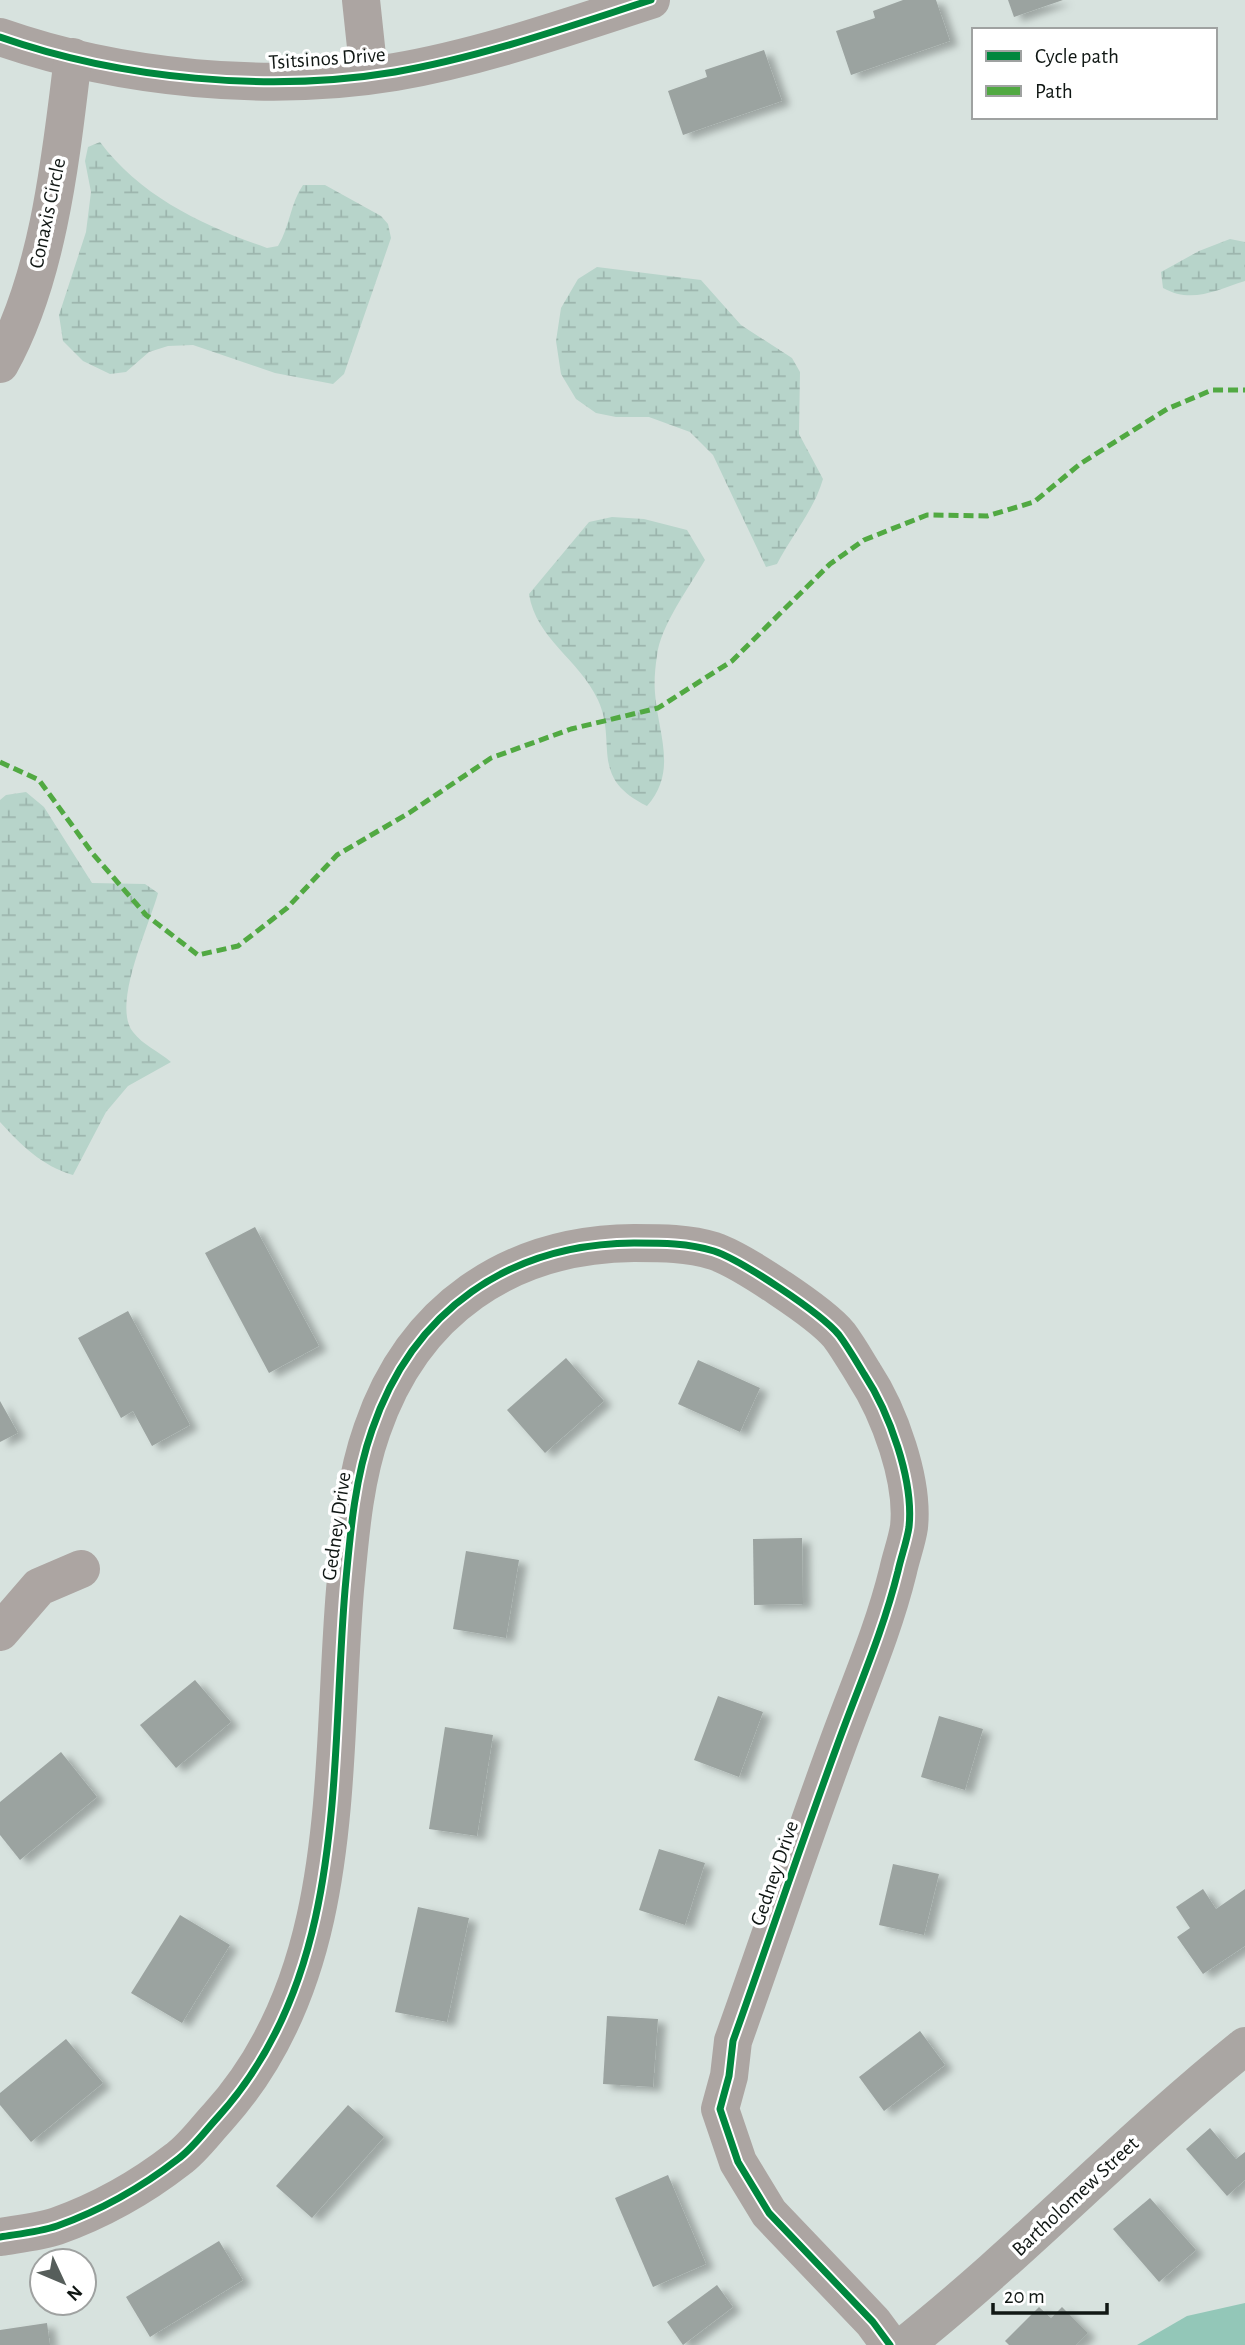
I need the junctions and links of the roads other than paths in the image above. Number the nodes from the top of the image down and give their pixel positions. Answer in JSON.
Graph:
{"nodes":[{"id":1,"x":361,"y":0,"type":"edge"},
{"id":2,"x":651,"y":0,"type":"edge"},
{"id":3,"x":0,"y":37,"type":"edge"},
{"id":4,"x":73,"y":57,"type":"junction"},
{"id":5,"x":369,"y":75,"type":"junction"},
{"id":6,"x":0,"y":364,"type":"edge"},
{"id":7,"x":81,"y":1569,"type":"dead end"},
{"id":8,"x":0,"y":1632,"type":"edge"},
{"id":9,"x":1245,"y":2046,"type":"edge"},
{"id":10,"x":0,"y":2237,"type":"edge"},
{"id":11,"x":890,"y":2345,"type":"edge"},
{"id":12,"x":905,"y":2345,"type":"edge"}],
"edges":[{"from":1,"to":5,"type":"street"},
{"from":2,"to":5,"type":"street","name":"Tsitsinos Drive"},
{"from":3,"to":4,"type":"street","name":"Tsitsinos Drive"},
{"from":4,"to":5,"type":"street","name":"Tsitsinos Drive"},
{"from":4,"to":6,"type":"street","name":"Conaxis Circle"},
{"from":7,"to":8,"type":"street"},
{"from":9,"to":12,"type":"main road","name":"Bartholomew Street"},
{"from":10,"to":11,"type":"street","name":"Gedney Drive"}]}
